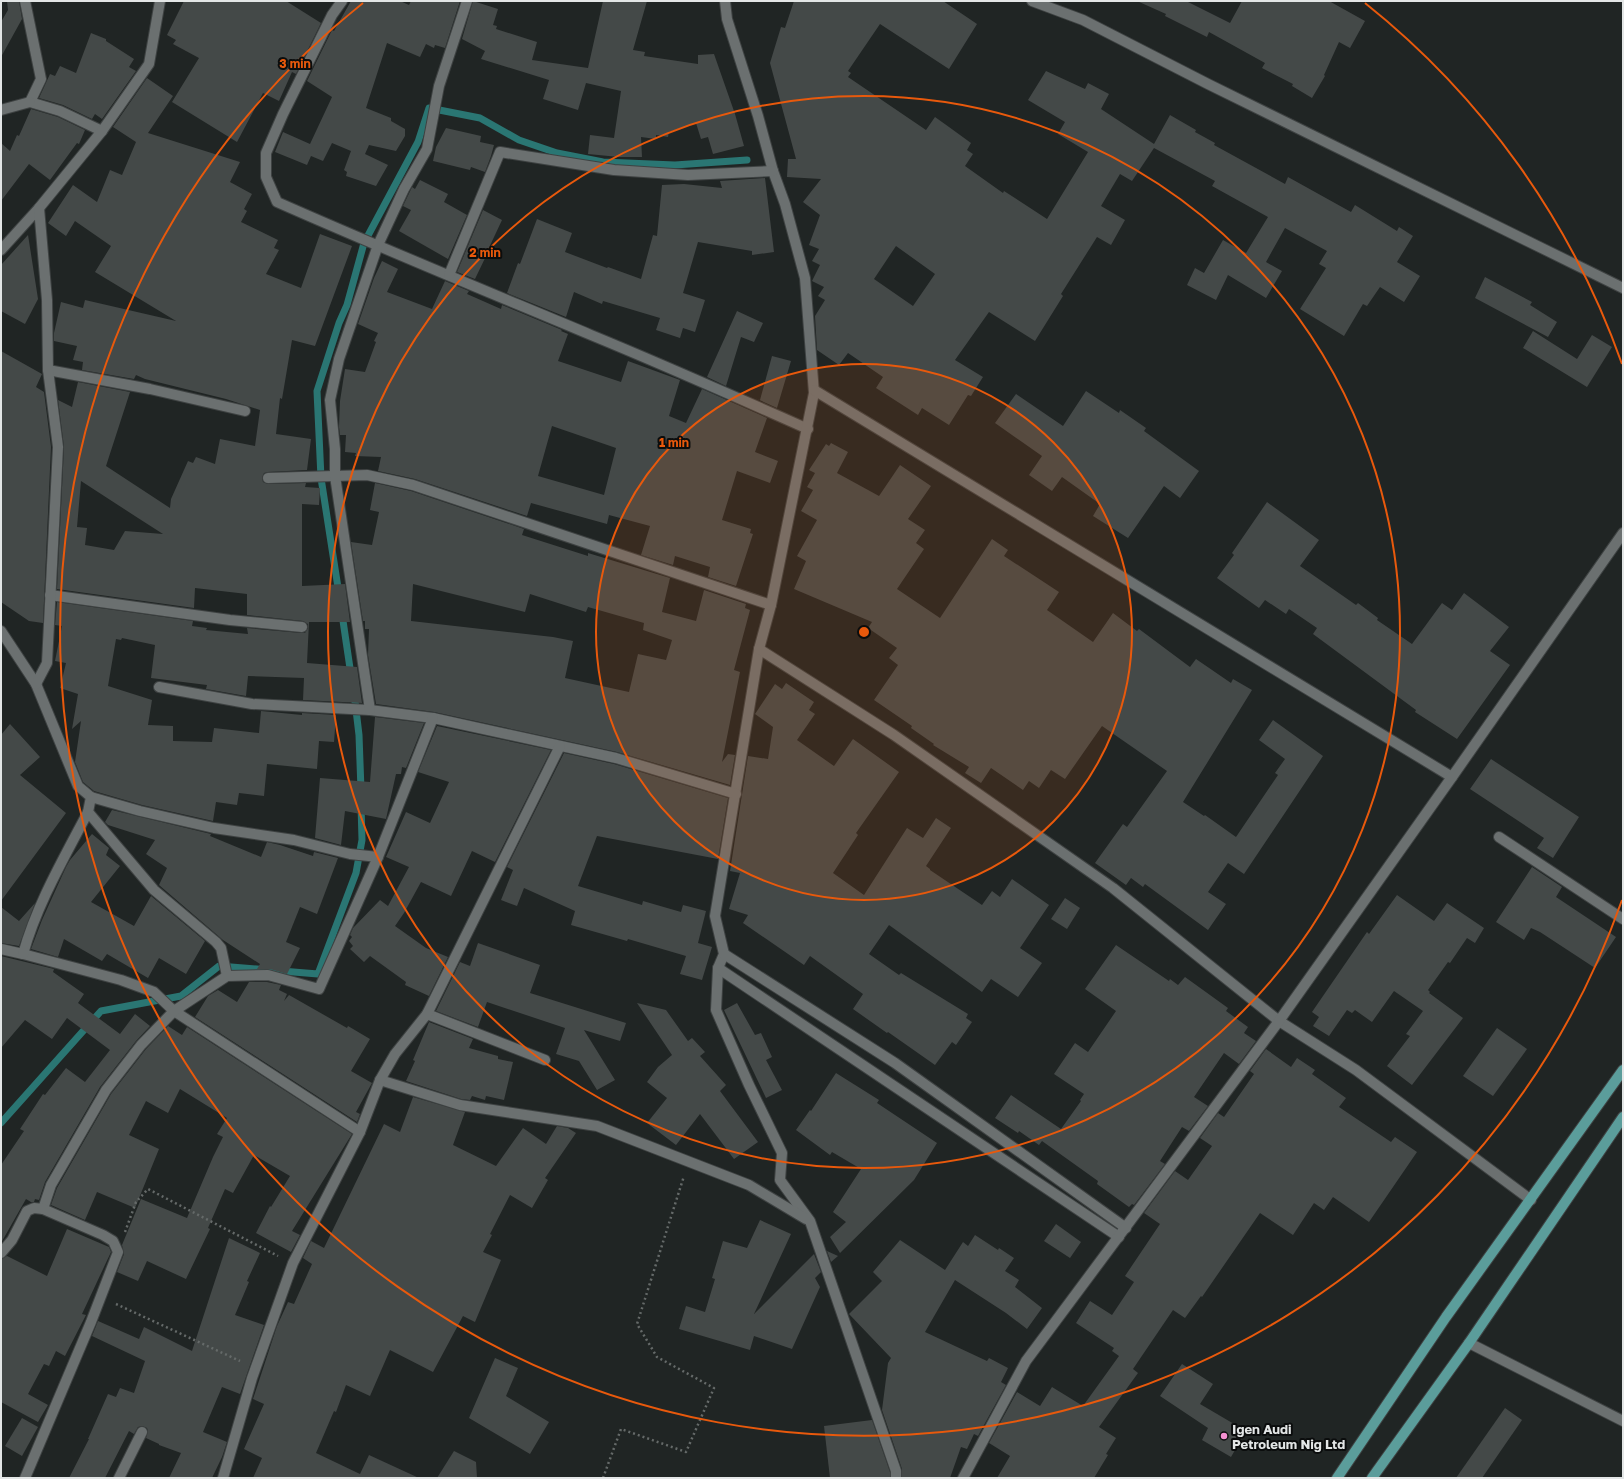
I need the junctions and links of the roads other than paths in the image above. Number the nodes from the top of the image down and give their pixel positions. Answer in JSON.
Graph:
{"nodes":[{"id":1,"x":25,"y":1,"type":"edge"},
{"id":2,"x":160,"y":1,"type":"edge"},
{"id":3,"x":342,"y":1,"type":"edge"},
{"id":4,"x":467,"y":1,"type":"edge"},
{"id":5,"x":725,"y":1,"type":"edge"},
{"id":6,"x":1032,"y":1,"type":"edge"},
{"id":7,"x":30,"y":102,"type":"junction"},
{"id":8,"x":1,"y":110,"type":"edge"},
{"id":9,"x":102,"y":131,"type":"junction"},
{"id":10,"x":773,"y":171,"type":"junction"},
{"id":11,"x":39,"y":208,"type":"junction"},
{"id":12,"x":378,"y":245,"type":"junction"},
{"id":13,"x":1,"y":250,"type":"edge"},
{"id":14,"x":449,"y":275,"type":"junction"},
{"id":15,"x":1623,"y":288,"type":"edge"},
{"id":16,"x":48,"y":370,"type":"junction"},
{"id":17,"x":814,"y":390,"type":"junction"},
{"id":18,"x":245,"y":411,"type":"dead end"},
{"id":19,"x":808,"y":429,"type":"junction"},
{"id":20,"x":336,"y":476,"type":"junction"},
{"id":21,"x":268,"y":478,"type":"dead end"},
{"id":22,"x":1623,"y":533,"type":"edge"},
{"id":23,"x":50,"y":595,"type":"junction"},
{"id":24,"x":771,"y":605,"type":"junction"},
{"id":25,"x":302,"y":627,"type":"dead end"},
{"id":26,"x":1,"y":631,"type":"edge"},
{"id":27,"x":759,"y":649,"type":"junction"},
{"id":28,"x":36,"y":684,"type":"junction"},
{"id":29,"x":160,"y":687,"type":"dead end"},
{"id":30,"x":370,"y":710,"type":"junction"},
{"id":31,"x":433,"y":718,"type":"junction"},
{"id":32,"x":560,"y":746,"type":"junction"},
{"id":33,"x":1452,"y":777,"type":"junction"},
{"id":34,"x":736,"y":794,"type":"junction"},
{"id":35,"x":90,"y":796,"type":"junction"},
{"id":36,"x":88,"y":812,"type":"junction"},
{"id":37,"x":1499,"y":836,"type":"dead end"},
{"id":38,"x":374,"y":857,"type":"junction"},
{"id":39,"x":1623,"y":919,"type":"edge"},
{"id":40,"x":1,"y":949,"type":"edge"},
{"id":41,"x":23,"y":954,"type":"junction"},
{"id":42,"x":724,"y":954,"type":"junction"},
{"id":43,"x":718,"y":968,"type":"junction"},
{"id":44,"x":228,"y":976,"type":"junction"},
{"id":45,"x":174,"y":1011,"type":"junction"},
{"id":46,"x":427,"y":1014,"type":"junction"},
{"id":47,"x":1278,"y":1021,"type":"junction"},
{"id":48,"x":545,"y":1060,"type":"dead end"},
{"id":49,"x":1623,"y":1070,"type":"edge"},
{"id":50,"x":380,"y":1080,"type":"junction"},
{"id":51,"x":1623,"y":1117,"type":"edge"},
{"id":52,"x":360,"y":1132,"type":"junction"},
{"id":53,"x":1531,"y":1200,"type":"junction"},
{"id":54,"x":43,"y":1208,"type":"junction"},
{"id":55,"x":810,"y":1221,"type":"junction"},
{"id":56,"x":1126,"y":1228,"type":"junction"},
{"id":57,"x":1119,"y":1237,"type":"junction"},
{"id":58,"x":1,"y":1253,"type":"edge"},
{"id":59,"x":1470,"y":1343,"type":"junction"},
{"id":60,"x":1623,"y":1421,"type":"edge"},
{"id":61,"x":142,"y":1432,"type":"dead end"},
{"id":62,"x":25,"y":1478,"type":"edge"},
{"id":63,"x":119,"y":1478,"type":"edge"},
{"id":64,"x":223,"y":1478,"type":"edge"},
{"id":65,"x":896,"y":1478,"type":"edge"},
{"id":66,"x":963,"y":1478,"type":"edge"},
{"id":67,"x":1337,"y":1478,"type":"edge"},
{"id":68,"x":1372,"y":1478,"type":"edge"}],
"edges":[{"from":1,"to":7,"type":"street"},
{"from":2,"to":9,"type":"street"},
{"from":3,"to":12,"type":"street"},
{"from":4,"to":12,"type":"street"},
{"from":5,"to":10,"type":"street"},
{"from":6,"to":15,"type":"street"},
{"from":7,"to":8,"type":"street"},
{"from":7,"to":9,"type":"street"},
{"from":9,"to":11,"type":"street"},
{"from":10,"to":14,"type":"street"},
{"from":10,"to":17,"type":"street"},
{"from":11,"to":13,"type":"street"},
{"from":11,"to":16,"type":"street"},
{"from":12,"to":14,"type":"street"},
{"from":12,"to":20,"type":"street"},
{"from":14,"to":19,"type":"street"},
{"from":16,"to":18,"type":"street"},
{"from":16,"to":23,"type":"street"},
{"from":17,"to":19,"type":"street"},
{"from":17,"to":33,"type":"street"},
{"from":19,"to":24,"type":"street"},
{"from":20,"to":21,"type":"street"},
{"from":20,"to":24,"type":"street"},
{"from":20,"to":30,"type":"street"},
{"from":22,"to":33,"type":"street"},
{"from":23,"to":25,"type":"street"},
{"from":23,"to":28,"type":"street"},
{"from":24,"to":27,"type":"street"},
{"from":26,"to":28,"type":"street"},
{"from":27,"to":34,"type":"street"},
{"from":27,"to":47,"type":"street"},
{"from":28,"to":35,"type":"street"},
{"from":29,"to":30,"type":"street"},
{"from":30,"to":31,"type":"street"},
{"from":31,"to":32,"type":"street"},
{"from":31,"to":38,"type":"street"},
{"from":32,"to":34,"type":"street"},
{"from":32,"to":46,"type":"street"},
{"from":33,"to":47,"type":"street"},
{"from":34,"to":42,"type":"street"},
{"from":35,"to":36,"type":"street"},
{"from":35,"to":38,"type":"street"},
{"from":36,"to":41,"type":"street"},
{"from":36,"to":44,"type":"street"},
{"from":37,"to":39,"type":"street"},
{"from":38,"to":44,"type":"street"},
{"from":40,"to":41,"type":"street"},
{"from":41,"to":45,"type":"street"},
{"from":42,"to":43,"type":"street"},
{"from":42,"to":56,"type":"street"},
{"from":43,"to":55,"type":"street"},
{"from":43,"to":57,"type":"street"},
{"from":44,"to":45,"type":"street"},
{"from":45,"to":52,"type":"street"},
{"from":45,"to":54,"type":"street"},
{"from":46,"to":48,"type":"street"},
{"from":46,"to":50,"type":"street"},
{"from":47,"to":53,"type":"street"},
{"from":47,"to":56,"type":"street"},
{"from":49,"to":53,"type":"main road"},
{"from":50,"to":52,"type":"street"},
{"from":50,"to":55,"type":"street"},
{"from":51,"to":59,"type":"main road"},
{"from":52,"to":64,"type":"street"},
{"from":53,"to":67,"type":"main road"},
{"from":54,"to":58,"type":"street"},
{"from":54,"to":62,"type":"street"},
{"from":55,"to":65,"type":"street"},
{"from":56,"to":57,"type":"street"},
{"from":57,"to":66,"type":"street"},
{"from":59,"to":60,"type":"street"},
{"from":59,"to":68,"type":"main road"},
{"from":61,"to":63,"type":"street"}]}
